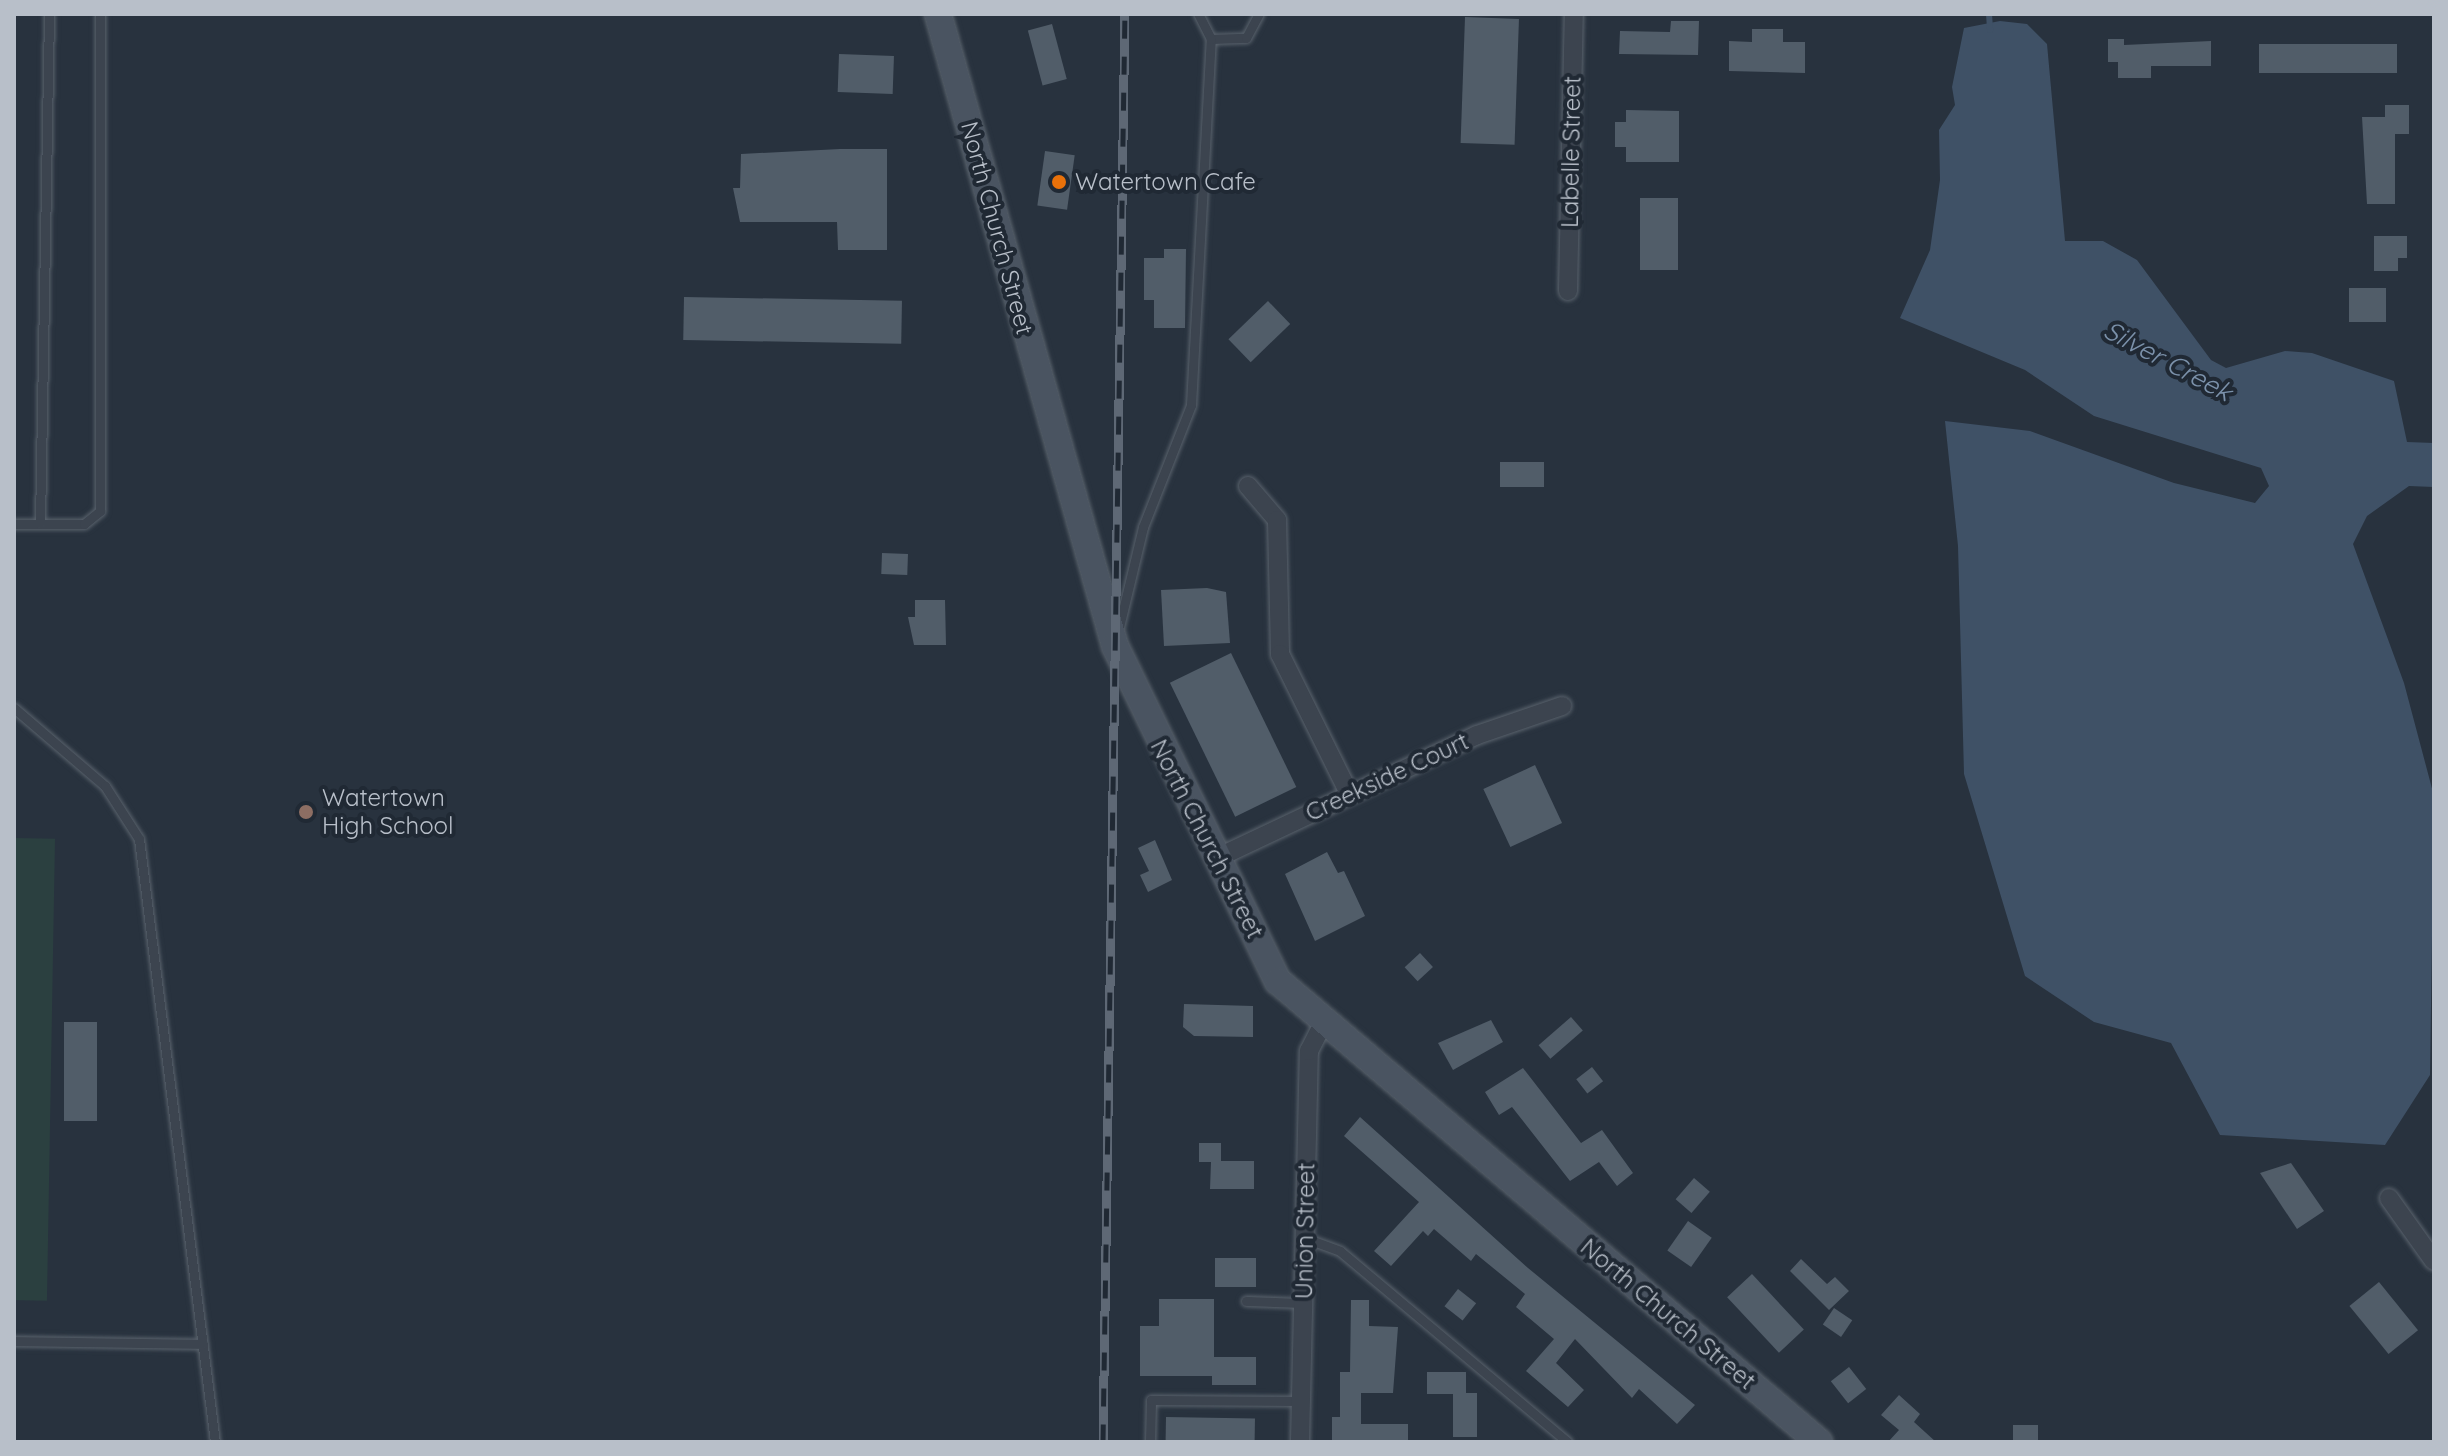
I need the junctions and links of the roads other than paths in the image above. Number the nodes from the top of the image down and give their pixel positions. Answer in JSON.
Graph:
{"nodes":[{"id":1,"x":49,"y":14,"type":"edge"},
{"id":2,"x":100,"y":14,"type":"edge"},
{"id":3,"x":938,"y":14,"type":"edge"},
{"id":4,"x":1198,"y":14,"type":"edge"},
{"id":5,"x":1259,"y":14,"type":"edge"},
{"id":6,"x":1574,"y":14,"type":"edge"},
{"id":7,"x":1211,"y":39,"type":"junction"},
{"id":8,"x":1568,"y":291,"type":"dead end"},
{"id":9,"x":1248,"y":486,"type":"dead end"},
{"id":10,"x":14,"y":524,"type":"edge"},
{"id":11,"x":40,"y":524,"type":"junction"},
{"id":12,"x":1115,"y":646,"type":"junction"},
{"id":13,"x":1562,"y":706,"type":"dead end"},
{"id":14,"x":14,"y":708,"type":"edge"},
{"id":15,"x":1350,"y":795,"type":"junction"},
{"id":16,"x":1217,"y":858,"type":"junction"},
{"id":17,"x":1323,"y":1024,"type":"junction"},
{"id":18,"x":2389,"y":1198,"type":"dead end"},
{"id":19,"x":1305,"y":1238,"type":"junction"},
{"id":20,"x":2434,"y":1261,"type":"edge"},
{"id":21,"x":1246,"y":1301,"type":"dead end"},
{"id":22,"x":1303,"y":1303,"type":"junction"},
{"id":23,"x":14,"y":1341,"type":"edge"},
{"id":24,"x":203,"y":1344,"type":"junction"},
{"id":25,"x":1301,"y":1401,"type":"junction"},
{"id":26,"x":215,"y":1442,"type":"edge"},
{"id":27,"x":1150,"y":1442,"type":"edge"},
{"id":28,"x":1300,"y":1442,"type":"edge"},
{"id":29,"x":1568,"y":1442,"type":"edge"},
{"id":30,"x":1819,"y":1442,"type":"edge"}],
"edges":[{"from":1,"to":11,"type":"lane"},
{"from":2,"to":11,"type":"lane"},
{"from":3,"to":12,"type":"main road","name":"North Church Street"},
{"from":4,"to":7,"type":"lane"},
{"from":5,"to":7,"type":"lane"},
{"from":6,"to":8,"type":"street","name":"Labelle Street"},
{"from":7,"to":12,"type":"lane"},
{"from":9,"to":15,"type":"street"},
{"from":10,"to":11,"type":"lane"},
{"from":12,"to":16,"type":"main road","name":"North Church Street"},
{"from":13,"to":15,"type":"street","name":"Creekside Court"},
{"from":14,"to":24,"type":"lane"},
{"from":15,"to":16,"type":"street","name":"Creekside Court"},
{"from":16,"to":17,"type":"main road","name":"North Church Street"},
{"from":17,"to":19,"type":"street","name":"Union Street"},
{"from":17,"to":30,"type":"main road","name":"North Church Street"},
{"from":18,"to":20,"type":"street"},
{"from":19,"to":22,"type":"street","name":"Union Street"},
{"from":19,"to":29,"type":"lane"},
{"from":21,"to":22,"type":"lane"},
{"from":22,"to":25,"type":"street","name":"Union Street"},
{"from":23,"to":24,"type":"lane"},
{"from":24,"to":26,"type":"lane"},
{"from":25,"to":27,"type":"lane"},
{"from":25,"to":28,"type":"street","name":"Union Street"}]}
